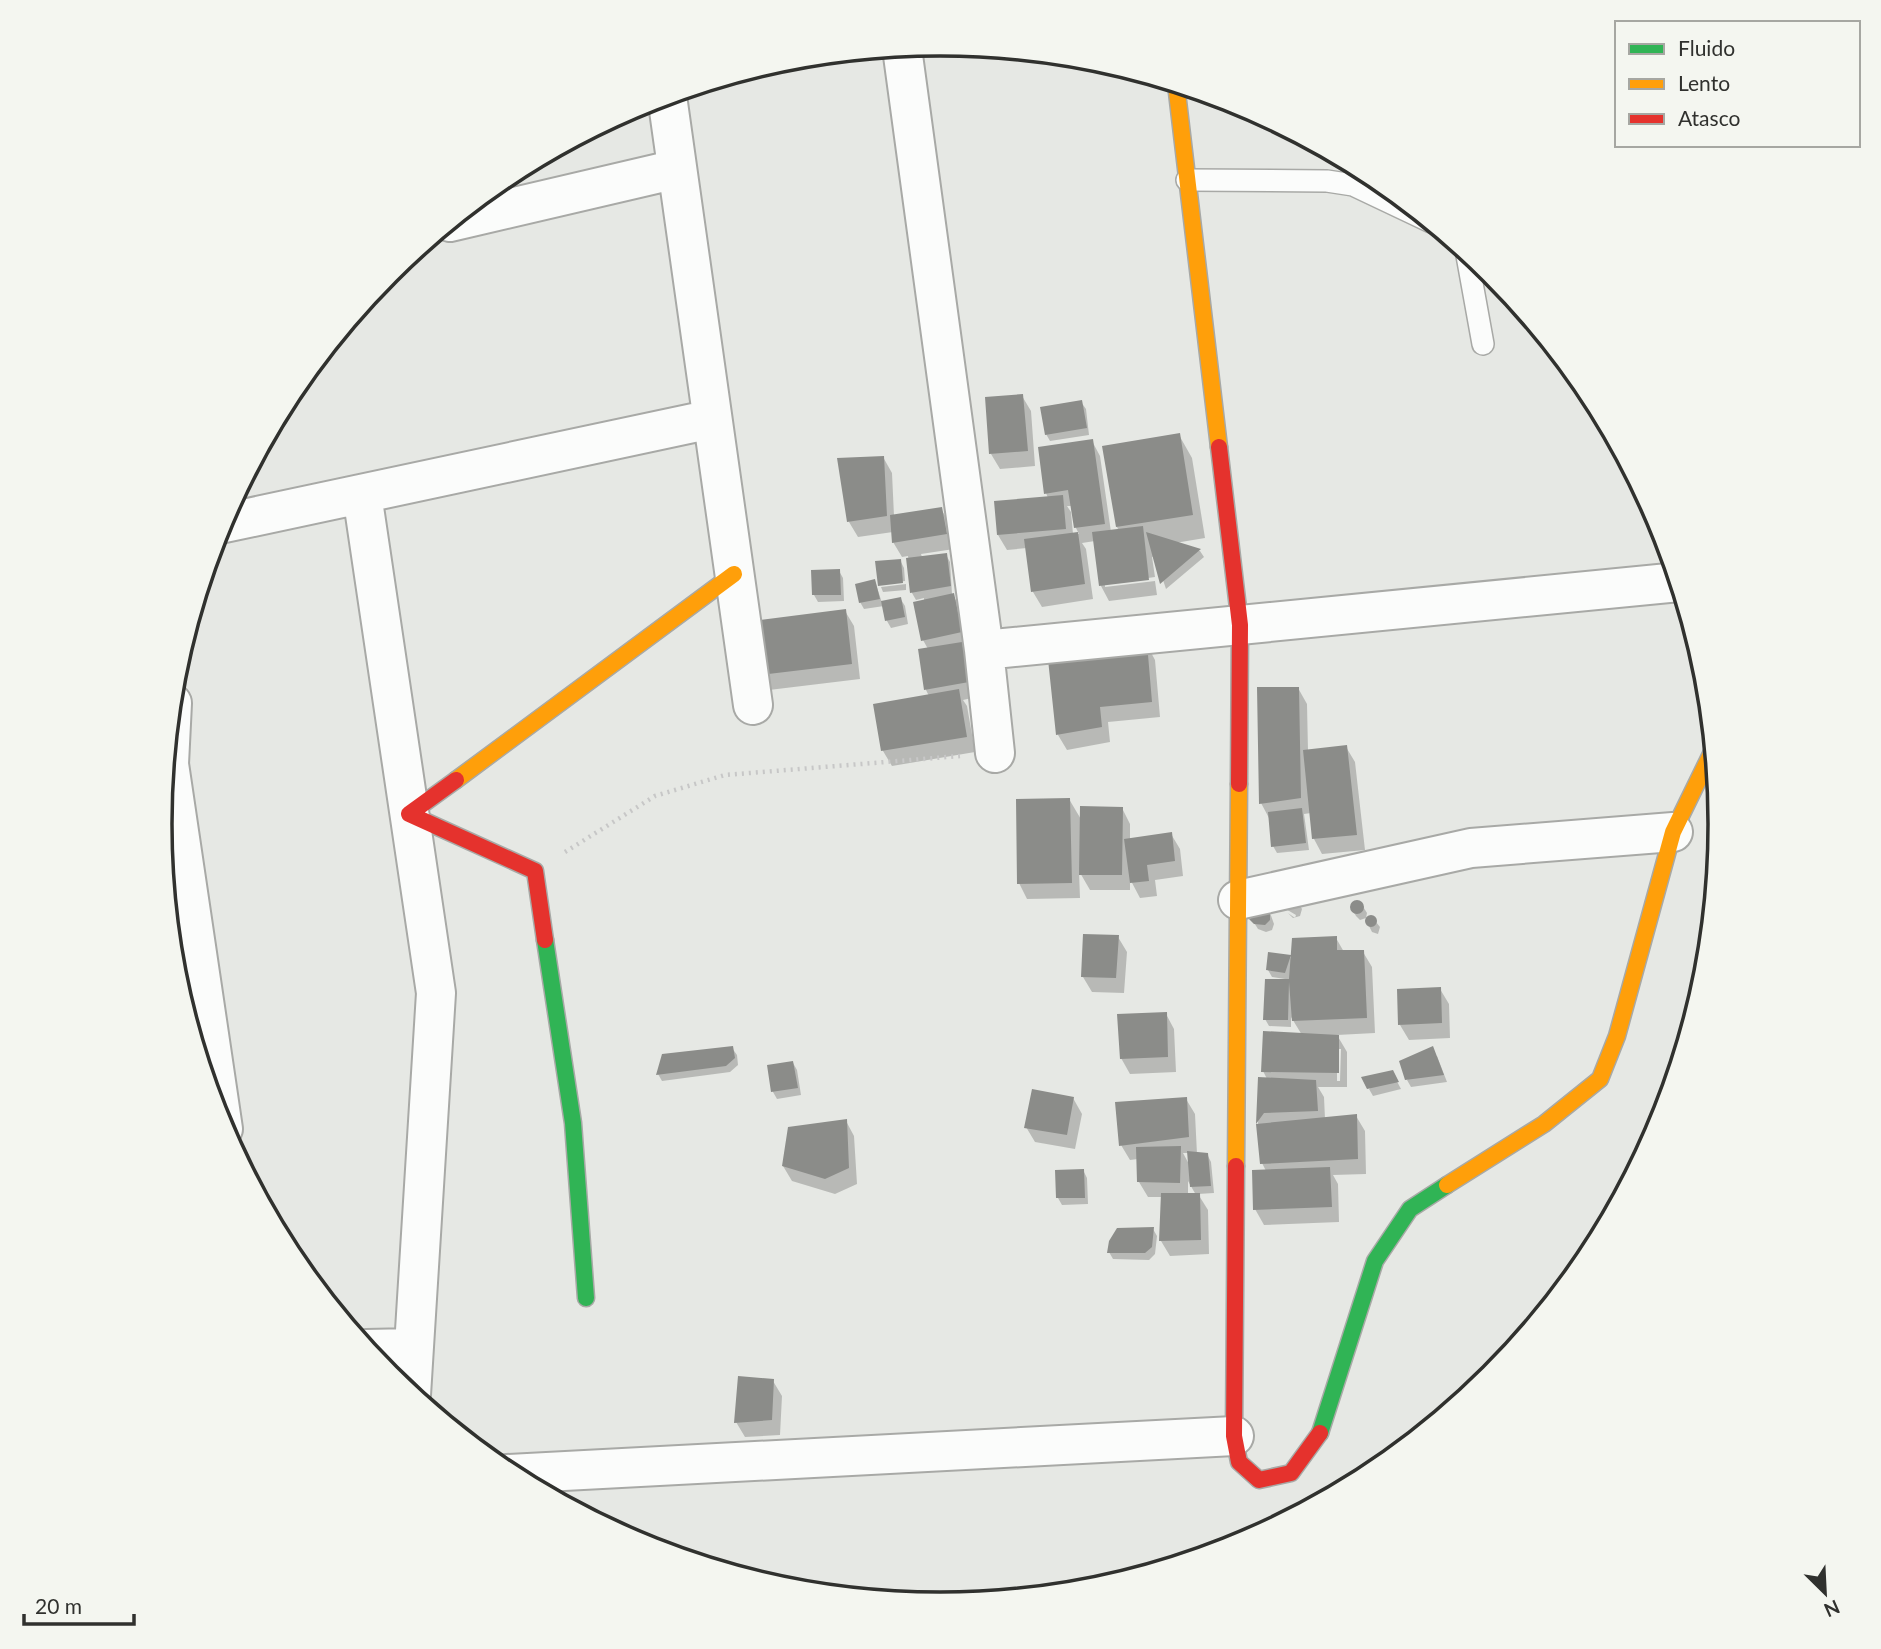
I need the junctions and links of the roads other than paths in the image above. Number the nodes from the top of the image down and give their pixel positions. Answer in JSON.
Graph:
{"nodes":[{"id":1,"x":903,"y":57,"type":"edge"},
{"id":2,"x":1177,"y":94,"type":"edge"},
{"id":3,"x":668,"y":106,"type":"edge"},
{"id":4,"x":677,"y":169,"type":"junction"},
{"id":5,"x":1187,"y":180,"type":"junction"},
{"id":6,"x":1391,"y":203,"type":"edge"},
{"id":7,"x":470,"y":217,"type":"edge"},
{"id":8,"x":1469,"y":267,"type":"edge"},
{"id":9,"x":1483,"y":344,"type":"dead end"},
{"id":10,"x":712,"y":419,"type":"junction"},
{"id":11,"x":362,"y":494,"type":"junction"},
{"id":12,"x":234,"y":521,"type":"edge"},
{"id":13,"x":734,"y":574,"type":"junction"},
{"id":14,"x":1670,"y":583,"type":"edge"},
{"id":15,"x":1240,"y":625,"type":"junction"},
{"id":16,"x":984,"y":650,"type":"junction"},
{"id":17,"x":753,"y":705,"type":"dead end"},
{"id":18,"x":995,"y":754,"type":"road end"},
{"id":19,"x":1706,"y":764,"type":"edge"},
{"id":20,"x":173,"y":793,"type":"edge"},
{"id":21,"x":409,"y":814,"type":"junction"},
{"id":22,"x":1673,"y":832,"type":"junction"},
{"id":23,"x":1238,"y":900,"type":"junction"},
{"id":24,"x":216,"y":1079,"type":"edge"},
{"id":25,"x":586,"y":1298,"type":"dead end"},
{"id":26,"x":413,"y":1348,"type":"junction"},
{"id":27,"x":379,"y":1349,"type":"edge"},
{"id":28,"x":412,"y":1381,"type":"edge"},
{"id":29,"x":1234,"y":1436,"type":"junction"},
{"id":30,"x":530,"y":1473,"type":"edge"}],
"edges":[{"from":1,"to":16,"type":"street"},
{"from":2,"to":5,"type":"street"},
{"from":3,"to":4,"type":"street"},
{"from":4,"to":7,"type":"street"},
{"from":4,"to":10,"type":"street"},
{"from":5,"to":6,"type":"lane"},
{"from":5,"to":15,"type":"street"},
{"from":8,"to":9,"type":"lane"},
{"from":10,"to":11,"type":"street"},
{"from":10,"to":13,"type":"street"},
{"from":11,"to":12,"type":"street"},
{"from":11,"to":21,"type":"street"},
{"from":13,"to":17,"type":"street"},
{"from":13,"to":21,"type":"street"},
{"from":14,"to":15,"type":"street"},
{"from":15,"to":16,"type":"street"},
{"from":15,"to":23,"type":"street"},
{"from":16,"to":18,"type":"street"},
{"from":19,"to":22,"type":"street"},
{"from":20,"to":24,"type":"street"},
{"from":21,"to":25,"type":"street"},
{"from":21,"to":26,"type":"street"},
{"from":22,"to":23,"type":"street"},
{"from":22,"to":29,"type":"street"},
{"from":23,"to":29,"type":"street"},
{"from":26,"to":27,"type":"street"},
{"from":26,"to":28,"type":"street"},
{"from":29,"to":30,"type":"street"}]}
